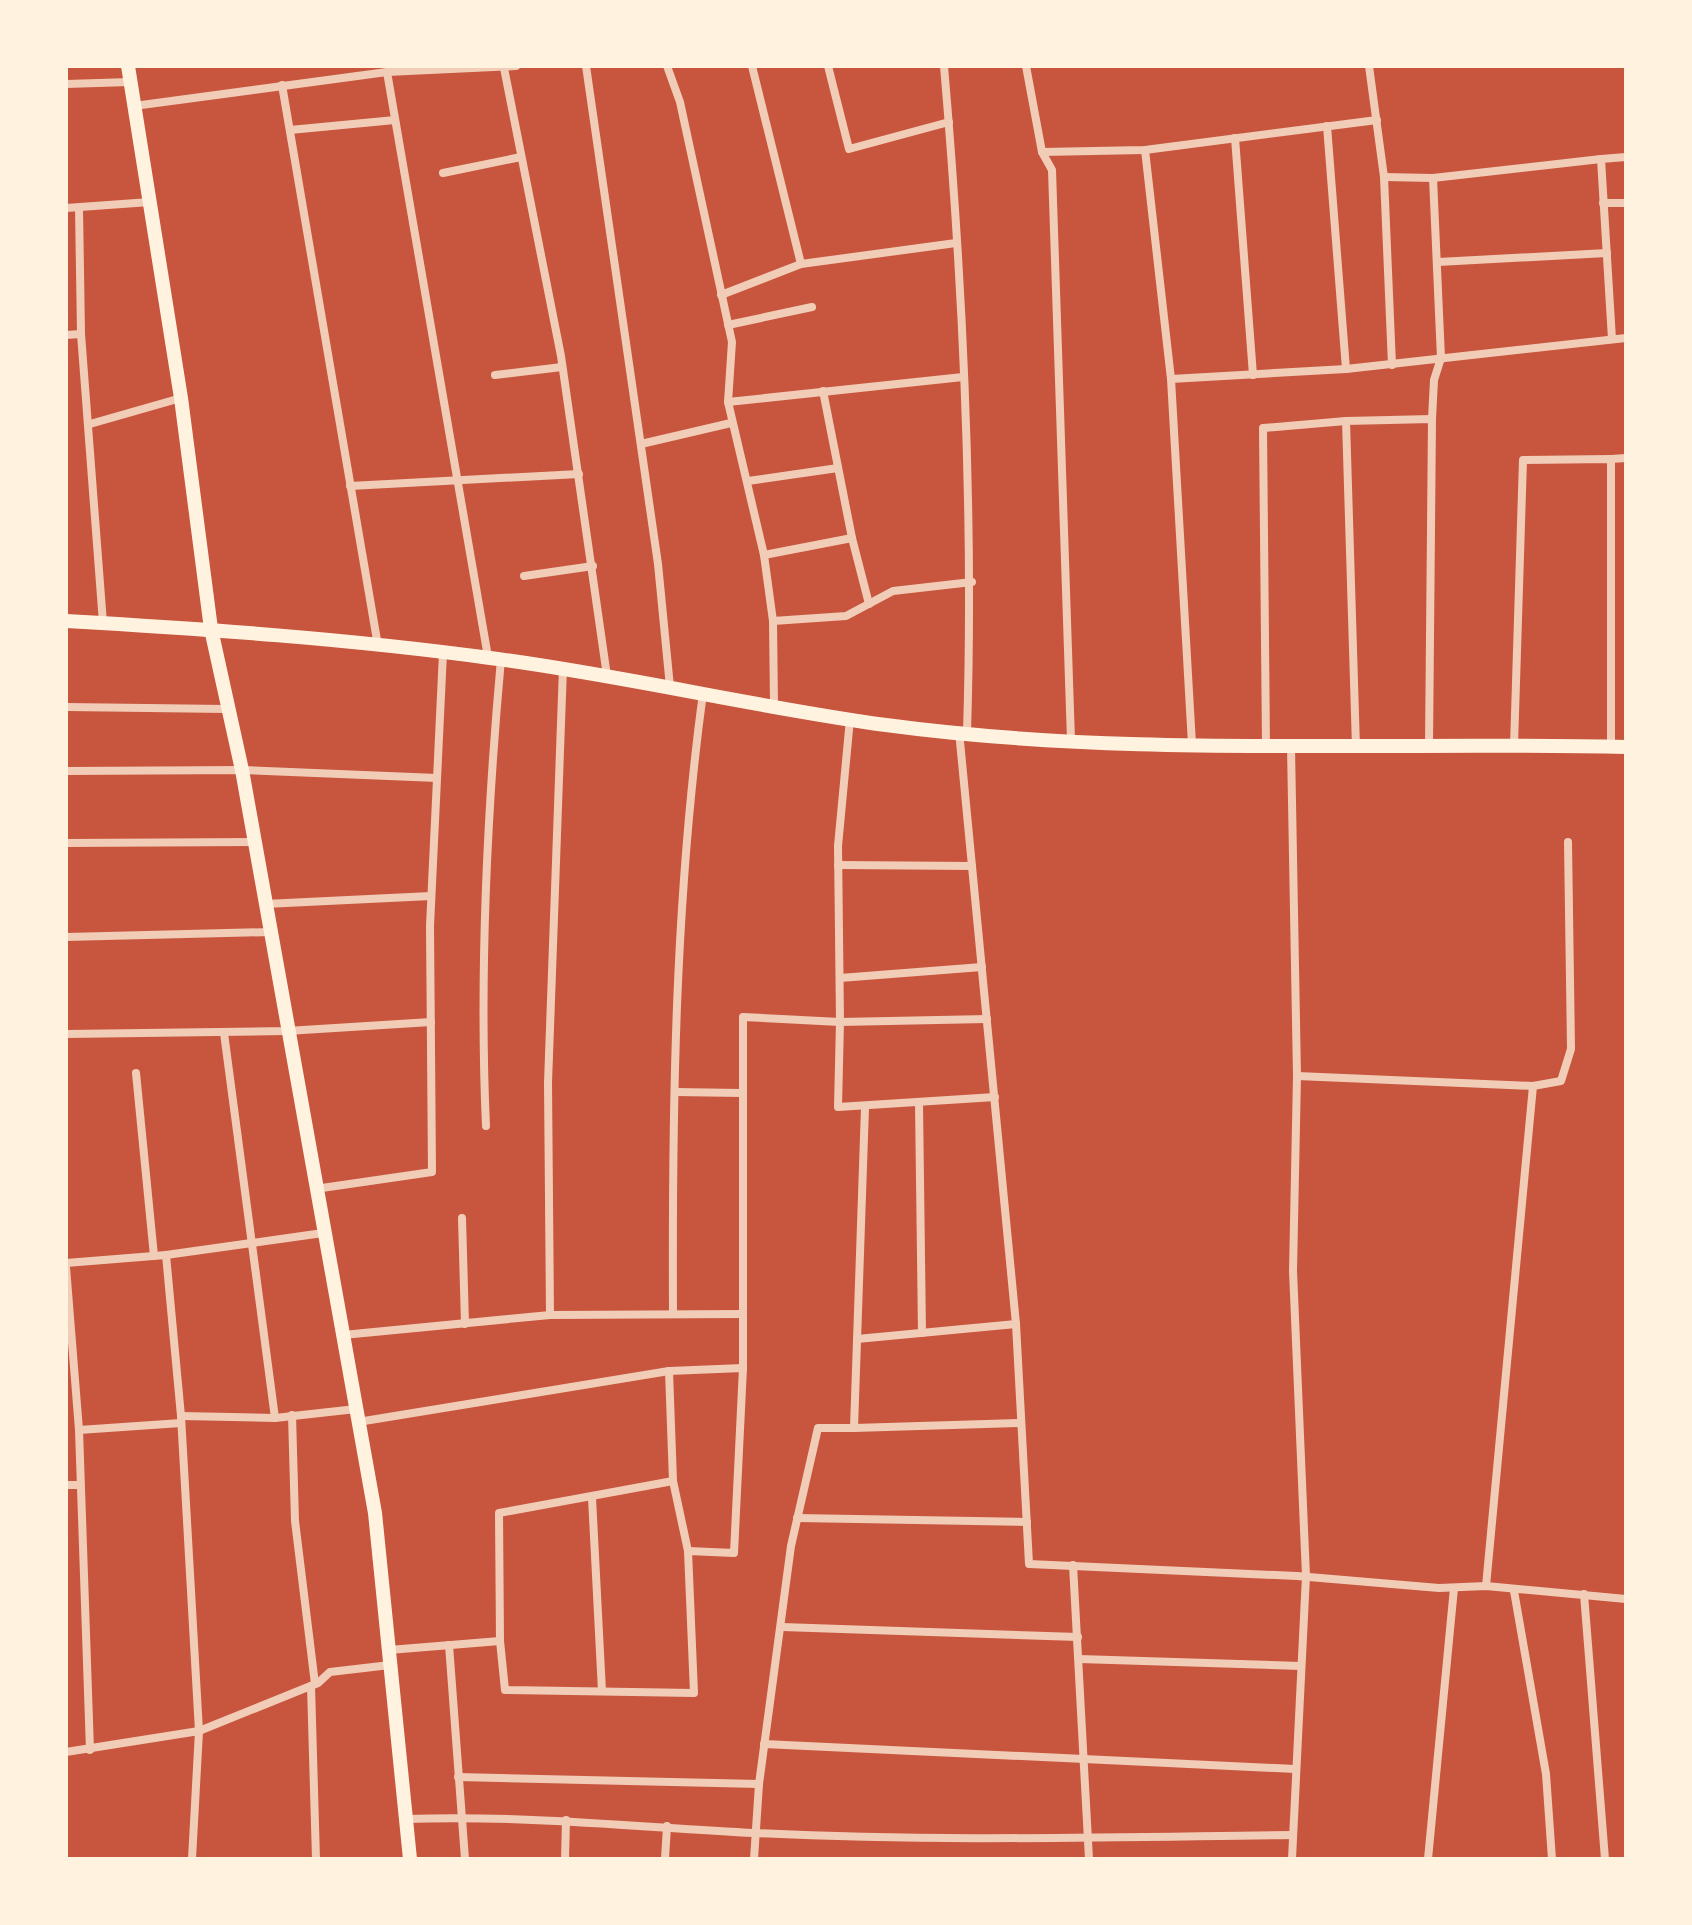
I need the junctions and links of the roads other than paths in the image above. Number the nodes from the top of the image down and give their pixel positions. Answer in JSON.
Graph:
{"nodes":[{"id":1,"x":128,"y":66,"type":"edge"},
{"id":2,"x":516,"y":66,"type":"edge"},
{"id":3,"x":586,"y":66,"type":"edge"},
{"id":4,"x":667,"y":66,"type":"edge"},
{"id":5,"x":752,"y":66,"type":"edge"},
{"id":6,"x":828,"y":66,"type":"edge"},
{"id":7,"x":944,"y":66,"type":"edge"},
{"id":8,"x":1026,"y":66,"type":"edge"},
{"id":9,"x":1369,"y":66,"type":"edge"},
{"id":10,"x":504,"y":68,"type":"junction"},
{"id":11,"x":387,"y":72,"type":"junction"},
{"id":12,"x":130,"y":82,"type":"junction"},
{"id":13,"x":66,"y":84,"type":"edge"},
{"id":14,"x":282,"y":85,"type":"junction"},
{"id":15,"x":134,"y":106,"type":"junction"},
{"id":16,"x":395,"y":120,"type":"junction"},
{"id":17,"x":1377,"y":120,"type":"junction"},
{"id":18,"x":949,"y":122,"type":"junction"},
{"id":19,"x":1327,"y":126,"type":"junction"},
{"id":20,"x":290,"y":130,"type":"junction"},
{"id":21,"x":1235,"y":138,"type":"junction"},
{"id":22,"x":1145,"y":150,"type":"junction"},
{"id":23,"x":1042,"y":152,"type":"junction"},
{"id":24,"x":521,"y":157,"type":"junction"},
{"id":25,"x":1626,"y":157,"type":"edge"},
{"id":26,"x":1601,"y":159,"type":"junction"},
{"id":27,"x":443,"y":173,"type":"dead end"},
{"id":28,"x":1384,"y":177,"type":"junction"},
{"id":29,"x":1433,"y":178,"type":"junction"},
{"id":30,"x":150,"y":202,"type":"junction"},
{"id":31,"x":1603,"y":203,"type":"junction"},
{"id":32,"x":1626,"y":203,"type":"edge"},
{"id":33,"x":66,"y":208,"type":"edge"},
{"id":34,"x":79,"y":208,"type":"junction"},
{"id":35,"x":956,"y":243,"type":"junction"},
{"id":36,"x":1607,"y":253,"type":"junction"},
{"id":37,"x":1438,"y":262,"type":"junction"},
{"id":38,"x":801,"y":264,"type":"junction"},
{"id":39,"x":721,"y":295,"type":"junction"},
{"id":40,"x":812,"y":307,"type":"dead end"},
{"id":41,"x":728,"y":325,"type":"junction"},
{"id":42,"x":81,"y":334,"type":"junction"},
{"id":43,"x":66,"y":335,"type":"edge"},
{"id":44,"x":1626,"y":338,"type":"edge"},
{"id":45,"x":1612,"y":339,"type":"junction"},
{"id":46,"x":1441,"y":358,"type":"junction"},
{"id":47,"x":1392,"y":365,"type":"junction"},
{"id":48,"x":562,"y":367,"type":"junction"},
{"id":49,"x":1346,"y":369,"type":"junction"},
{"id":50,"x":495,"y":375,"type":"dead end"},
{"id":51,"x":1253,"y":375,"type":"junction"},
{"id":52,"x":963,"y":377,"type":"junction"},
{"id":53,"x":1171,"y":379,"type":"junction"},
{"id":54,"x":823,"y":391,"type":"junction"},
{"id":55,"x":181,"y":398,"type":"junction"},
{"id":56,"x":728,"y":402,"type":"junction"},
{"id":57,"x":1432,"y":419,"type":"junction"},
{"id":58,"x":1346,"y":421,"type":"junction"},
{"id":59,"x":731,"y":423,"type":"junction"},
{"id":60,"x":90,"y":424,"type":"junction"},
{"id":61,"x":641,"y":444,"type":"junction"},
{"id":62,"x":1626,"y":458,"type":"edge"},
{"id":63,"x":1611,"y":459,"type":"junction"},
{"id":64,"x":838,"y":468,"type":"junction"},
{"id":65,"x":579,"y":474,"type":"junction"},
{"id":66,"x":748,"y":481,"type":"junction"},
{"id":67,"x":458,"y":482,"type":"junction"},
{"id":68,"x":350,"y":486,"type":"junction"},
{"id":69,"x":852,"y":538,"type":"junction"},
{"id":70,"x":764,"y":555,"type":"junction"},
{"id":71,"x":593,"y":566,"type":"junction"},
{"id":72,"x":524,"y":576,"type":"dead end"},
{"id":73,"x":972,"y":582,"type":"junction"},
{"id":74,"x":869,"y":604,"type":"junction"},
{"id":75,"x":66,"y":621,"type":"edge"},
{"id":76,"x":773,"y":621,"type":"junction"},
{"id":77,"x":103,"y":623,"type":"junction"},
{"id":78,"x":211,"y":629,"type":"junction"},
{"id":79,"x":378,"y":646,"type":"junction"},
{"id":80,"x":443,"y":653,"type":"junction"},
{"id":81,"x":494,"y":658,"type":"junction"},
{"id":82,"x":563,"y":668,"type":"junction"},
{"id":83,"x":607,"y":676,"type":"junction"},
{"id":84,"x":670,"y":687,"type":"junction"},
{"id":85,"x":703,"y":693,"type":"junction"},
{"id":86,"x":774,"y":706,"type":"junction"},
{"id":87,"x":66,"y":707,"type":"edge"},
{"id":88,"x":227,"y":709,"type":"junction"},
{"id":89,"x":850,"y":718,"type":"junction"},
{"id":90,"x":963,"y":731,"type":"junction"},
{"id":91,"x":1071,"y":740,"type":"junction"},
{"id":92,"x":1192,"y":744,"type":"junction"},
{"id":93,"x":1266,"y":746,"type":"junction"},
{"id":94,"x":1429,"y":746,"type":"junction"},
{"id":95,"x":1514,"y":746,"type":"junction"},
{"id":96,"x":1291,"y":747,"type":"junction"},
{"id":97,"x":1356,"y":747,"type":"junction"},
{"id":98,"x":1619,"y":747,"type":"edge"},
{"id":99,"x":242,"y":770,"type":"junction"},
{"id":100,"x":66,"y":771,"type":"edge"},
{"id":101,"x":437,"y":778,"type":"junction"},
{"id":102,"x":255,"y":842,"type":"junction"},
{"id":103,"x":1568,"y":842,"type":"dead end"},
{"id":104,"x":66,"y":843,"type":"edge"},
{"id":105,"x":838,"y":865,"type":"junction"},
{"id":106,"x":972,"y":866,"type":"junction"},
{"id":107,"x":431,"y":896,"type":"junction"},
{"id":108,"x":265,"y":904,"type":"junction"},
{"id":109,"x":270,"y":932,"type":"junction"},
{"id":110,"x":66,"y":937,"type":"edge"},
{"id":111,"x":982,"y":967,"type":"junction"},
{"id":112,"x":840,"y":978,"type":"junction"},
{"id":113,"x":987,"y":1019,"type":"junction"},
{"id":114,"x":431,"y":1022,"type":"junction"},
{"id":115,"x":840,"y":1022,"type":"junction"},
{"id":116,"x":287,"y":1031,"type":"junction"},
{"id":117,"x":224,"y":1033,"type":"junction"},
{"id":118,"x":66,"y":1034,"type":"edge"},
{"id":119,"x":136,"y":1073,"type":"dead end"},
{"id":120,"x":1297,"y":1076,"type":"junction"},
{"id":121,"x":1533,"y":1086,"type":"junction"},
{"id":122,"x":675,"y":1092,"type":"junction"},
{"id":123,"x":741,"y":1093,"type":"junction"},
{"id":124,"x":995,"y":1097,"type":"junction"},
{"id":125,"x":919,"y":1103,"type":"junction"},
{"id":126,"x":865,"y":1108,"type":"junction"},
{"id":127,"x":486,"y":1126,"type":"dead end"},
{"id":128,"x":315,"y":1189,"type":"junction"},
{"id":129,"x":462,"y":1218,"type":"dead end"},
{"id":130,"x":323,"y":1233,"type":"junction"},
{"id":131,"x":253,"y":1242,"type":"junction"},
{"id":132,"x":166,"y":1255,"type":"junction"},
{"id":133,"x":154,"y":1256,"type":"junction"},
{"id":134,"x":66,"y":1265,"type":"edge"},
{"id":135,"x":673,"y":1314,"type":"junction"},
{"id":136,"x":743,"y":1314,"type":"junction"},
{"id":137,"x":550,"y":1315,"type":"junction"},
{"id":138,"x":465,"y":1324,"type":"junction"},
{"id":139,"x":1016,"y":1324,"type":"junction"},
{"id":140,"x":922,"y":1333,"type":"junction"},
{"id":141,"x":342,"y":1335,"type":"junction"},
{"id":142,"x":857,"y":1339,"type":"junction"},
{"id":143,"x":743,"y":1368,"type":"junction"},
{"id":144,"x":669,"y":1371,"type":"junction"},
{"id":145,"x":292,"y":1415,"type":"junction"},
{"id":146,"x":357,"y":1416,"type":"junction"},
{"id":147,"x":275,"y":1418,"type":"junction"},
{"id":148,"x":181,"y":1419,"type":"junction"},
{"id":149,"x":1021,"y":1423,"type":"junction"},
{"id":150,"x":854,"y":1428,"type":"junction"},
{"id":151,"x":79,"y":1430,"type":"junction"},
{"id":152,"x":673,"y":1481,"type":"junction"},
{"id":153,"x":66,"y":1485,"type":"edge"},
{"id":154,"x":78,"y":1485,"type":"junction"},
{"id":155,"x":592,"y":1498,"type":"junction"},
{"id":156,"x":797,"y":1518,"type":"junction"},
{"id":157,"x":1027,"y":1522,"type":"junction"},
{"id":158,"x":688,"y":1551,"type":"junction"},
{"id":159,"x":1073,"y":1565,"type":"junction"},
{"id":160,"x":1306,"y":1576,"type":"junction"},
{"id":161,"x":1486,"y":1586,"type":"junction"},
{"id":162,"x":1454,"y":1588,"type":"junction"},
{"id":163,"x":1514,"y":1591,"type":"junction"},
{"id":164,"x":1584,"y":1594,"type":"junction"},
{"id":165,"x":1626,"y":1599,"type":"edge"},
{"id":166,"x":782,"y":1627,"type":"junction"},
{"id":167,"x":1078,"y":1637,"type":"junction"},
{"id":168,"x":500,"y":1641,"type":"junction"},
{"id":169,"x":449,"y":1645,"type":"junction"},
{"id":170,"x":390,"y":1658,"type":"junction"},
{"id":171,"x":1079,"y":1659,"type":"junction"},
{"id":172,"x":1301,"y":1666,"type":"junction"},
{"id":173,"x":313,"y":1685,"type":"junction"},
{"id":174,"x":602,"y":1691,"type":"junction"},
{"id":175,"x":199,"y":1731,"type":"junction"},
{"id":176,"x":764,"y":1744,"type":"junction"},
{"id":177,"x":90,"y":1750,"type":"junction"},
{"id":178,"x":66,"y":1752,"type":"edge"},
{"id":179,"x":1085,"y":1761,"type":"junction"},
{"id":180,"x":1295,"y":1769,"type":"junction"},
{"id":181,"x":458,"y":1777,"type":"junction"},
{"id":182,"x":759,"y":1784,"type":"junction"},
{"id":183,"x":462,"y":1817,"type":"junction"},
{"id":184,"x":406,"y":1819,"type":"junction"},
{"id":185,"x":566,"y":1820,"type":"junction"},
{"id":186,"x":667,"y":1826,"type":"junction"},
{"id":187,"x":756,"y":1833,"type":"junction"},
{"id":188,"x":1293,"y":1835,"type":"junction"},
{"id":189,"x":1089,"y":1838,"type":"junction"},
{"id":190,"x":192,"y":1859,"type":"edge"},
{"id":191,"x":316,"y":1859,"type":"edge"},
{"id":192,"x":410,"y":1859,"type":"edge"},
{"id":193,"x":465,"y":1859,"type":"edge"},
{"id":194,"x":565,"y":1859,"type":"edge"},
{"id":195,"x":665,"y":1859,"type":"edge"},
{"id":196,"x":754,"y":1859,"type":"edge"},
{"id":197,"x":1089,"y":1859,"type":"edge"},
{"id":198,"x":1292,"y":1859,"type":"edge"},
{"id":199,"x":1428,"y":1859,"type":"edge"},
{"id":200,"x":1552,"y":1859,"type":"edge"},
{"id":201,"x":1605,"y":1859,"type":"edge"}],
"edges":[{"from":1,"to":12,"type":"main road"},
{"from":2,"to":10,"type":"street"},
{"from":3,"to":61,"type":"street"},
{"from":4,"to":39,"type":"street"},
{"from":5,"to":38,"type":"street"},
{"from":6,"to":18,"type":"street"},
{"from":7,"to":18,"type":"street"},
{"from":8,"to":23,"type":"street"},
{"from":9,"to":17,"type":"street"},
{"from":10,"to":11,"type":"street"},
{"from":10,"to":24,"type":"street"},
{"from":11,"to":14,"type":"street"},
{"from":11,"to":16,"type":"street"},
{"from":12,"to":13,"type":"street"},
{"from":12,"to":15,"type":"main road"},
{"from":14,"to":15,"type":"street"},
{"from":14,"to":20,"type":"street"},
{"from":15,"to":30,"type":"main road"},
{"from":16,"to":20,"type":"street"},
{"from":16,"to":67,"type":"street"},
{"from":17,"to":19,"type":"street"},
{"from":17,"to":28,"type":"street"},
{"from":18,"to":35,"type":"street"},
{"from":19,"to":21,"type":"street"},
{"from":19,"to":49,"type":"street"},
{"from":20,"to":68,"type":"street"},
{"from":21,"to":22,"type":"street"},
{"from":21,"to":51,"type":"street"},
{"from":22,"to":23,"type":"street"},
{"from":22,"to":53,"type":"street"},
{"from":23,"to":91,"type":"street"},
{"from":24,"to":27,"type":"street"},
{"from":24,"to":48,"type":"street"},
{"from":25,"to":26,"type":"street"},
{"from":26,"to":29,"type":"street"},
{"from":26,"to":31,"type":"street"},
{"from":28,"to":29,"type":"street"},
{"from":28,"to":47,"type":"street"},
{"from":29,"to":37,"type":"street"},
{"from":30,"to":34,"type":"street"},
{"from":30,"to":55,"type":"main road"},
{"from":31,"to":32,"type":"street"},
{"from":31,"to":36,"type":"street"},
{"from":33,"to":34,"type":"street"},
{"from":34,"to":42,"type":"street"},
{"from":35,"to":38,"type":"street"},
{"from":35,"to":52,"type":"street"},
{"from":36,"to":37,"type":"street"},
{"from":36,"to":45,"type":"street"},
{"from":37,"to":46,"type":"street"},
{"from":38,"to":39,"type":"street"},
{"from":39,"to":41,"type":"street"},
{"from":40,"to":41,"type":"street"},
{"from":41,"to":56,"type":"street"},
{"from":42,"to":43,"type":"street"},
{"from":42,"to":60,"type":"street"},
{"from":44,"to":45,"type":"street"},
{"from":45,"to":46,"type":"street"},
{"from":46,"to":47,"type":"street"},
{"from":46,"to":57,"type":"street"},
{"from":47,"to":49,"type":"street"},
{"from":48,"to":50,"type":"street"},
{"from":48,"to":65,"type":"street"},
{"from":49,"to":51,"type":"street"},
{"from":51,"to":53,"type":"street"},
{"from":52,"to":54,"type":"street"},
{"from":52,"to":73,"type":"street"},
{"from":53,"to":92,"type":"street"},
{"from":54,"to":56,"type":"street"},
{"from":54,"to":64,"type":"street"},
{"from":55,"to":60,"type":"street"},
{"from":55,"to":78,"type":"main road"},
{"from":56,"to":59,"type":"street"},
{"from":57,"to":58,"type":"street"},
{"from":57,"to":94,"type":"street"},
{"from":58,"to":93,"type":"street"},
{"from":58,"to":97,"type":"street"},
{"from":59,"to":61,"type":"street"},
{"from":59,"to":66,"type":"street"},
{"from":60,"to":77,"type":"street"},
{"from":61,"to":84,"type":"street"},
{"from":62,"to":63,"type":"street"},
{"from":63,"to":95,"type":"street"},
{"from":63,"to":98,"type":"street"},
{"from":64,"to":66,"type":"street"},
{"from":64,"to":69,"type":"street"},
{"from":65,"to":67,"type":"street"},
{"from":65,"to":71,"type":"street"},
{"from":66,"to":70,"type":"street"},
{"from":67,"to":68,"type":"street"},
{"from":67,"to":81,"type":"street"},
{"from":68,"to":79,"type":"street"},
{"from":69,"to":70,"type":"street"},
{"from":69,"to":74,"type":"street"},
{"from":70,"to":76,"type":"street"},
{"from":71,"to":72,"type":"street"},
{"from":71,"to":83,"type":"street"},
{"from":73,"to":74,"type":"street"},
{"from":73,"to":90,"type":"street"},
{"from":74,"to":76,"type":"street"},
{"from":75,"to":77,"type":"main road"},
{"from":76,"to":86,"type":"street"},
{"from":77,"to":78,"type":"main road"},
{"from":78,"to":79,"type":"main road"},
{"from":78,"to":88,"type":"main road"},
{"from":79,"to":80,"type":"main road"},
{"from":80,"to":81,"type":"main road"},
{"from":80,"to":101,"type":"street"},
{"from":81,"to":82,"type":"main road"},
{"from":81,"to":127,"type":"street"},
{"from":82,"to":83,"type":"main road"},
{"from":82,"to":137,"type":"street"},
{"from":83,"to":84,"type":"main road"},
{"from":84,"to":85,"type":"main road"},
{"from":85,"to":86,"type":"main road"},
{"from":85,"to":122,"type":"street"},
{"from":86,"to":89,"type":"main road"},
{"from":87,"to":88,"type":"street"},
{"from":88,"to":99,"type":"main road"},
{"from":89,"to":90,"type":"main road"},
{"from":89,"to":105,"type":"street"},
{"from":90,"to":91,"type":"main road"},
{"from":90,"to":106,"type":"street"},
{"from":91,"to":92,"type":"main road"},
{"from":92,"to":93,"type":"main road"},
{"from":93,"to":96,"type":"main road"},
{"from":94,"to":95,"type":"main road"},
{"from":94,"to":97,"type":"main road"},
{"from":95,"to":98,"type":"main road"},
{"from":96,"to":97,"type":"main road"},
{"from":96,"to":120,"type":"street"},
{"from":99,"to":100,"type":"street"},
{"from":99,"to":101,"type":"street"},
{"from":99,"to":102,"type":"main road"},
{"from":101,"to":107,"type":"street"},
{"from":102,"to":104,"type":"street"},
{"from":102,"to":108,"type":"main road"},
{"from":103,"to":121,"type":"street"},
{"from":105,"to":106,"type":"street"},
{"from":105,"to":112,"type":"street"},
{"from":106,"to":111,"type":"street"},
{"from":107,"to":108,"type":"street"},
{"from":107,"to":114,"type":"street"},
{"from":108,"to":109,"type":"main road"},
{"from":109,"to":110,"type":"street"},
{"from":109,"to":116,"type":"main road"},
{"from":111,"to":112,"type":"street"},
{"from":111,"to":113,"type":"street"},
{"from":112,"to":115,"type":"street"},
{"from":113,"to":115,"type":"street"},
{"from":113,"to":124,"type":"street"},
{"from":114,"to":116,"type":"street"},
{"from":114,"to":128,"type":"street"},
{"from":115,"to":123,"type":"street"},
{"from":115,"to":126,"type":"street"},
{"from":116,"to":117,"type":"street"},
{"from":116,"to":128,"type":"main road"},
{"from":117,"to":118,"type":"street"},
{"from":117,"to":131,"type":"street"},
{"from":119,"to":133,"type":"street"},
{"from":120,"to":121,"type":"street"},
{"from":120,"to":160,"type":"street"},
{"from":121,"to":161,"type":"street"},
{"from":122,"to":123,"type":"street"},
{"from":122,"to":135,"type":"street"},
{"from":123,"to":136,"type":"street"},
{"from":124,"to":125,"type":"street"},
{"from":124,"to":139,"type":"street"},
{"from":125,"to":126,"type":"street"},
{"from":125,"to":140,"type":"street"},
{"from":126,"to":142,"type":"street"},
{"from":128,"to":130,"type":"main road"},
{"from":129,"to":138,"type":"street"},
{"from":130,"to":131,"type":"street"},
{"from":130,"to":141,"type":"main road"},
{"from":131,"to":132,"type":"street"},
{"from":131,"to":147,"type":"street"},
{"from":132,"to":133,"type":"street"},
{"from":132,"to":148,"type":"street"},
{"from":133,"to":134,"type":"street"},
{"from":134,"to":151,"type":"street"},
{"from":135,"to":136,"type":"street"},
{"from":135,"to":137,"type":"street"},
{"from":136,"to":143,"type":"street"},
{"from":137,"to":138,"type":"street"},
{"from":138,"to":141,"type":"street"},
{"from":139,"to":140,"type":"street"},
{"from":139,"to":149,"type":"street"},
{"from":140,"to":142,"type":"street"},
{"from":141,"to":146,"type":"main road"},
{"from":142,"to":150,"type":"street"},
{"from":143,"to":144,"type":"street"},
{"from":143,"to":158,"type":"street"},
{"from":144,"to":146,"type":"street"},
{"from":144,"to":152,"type":"street"},
{"from":145,"to":146,"type":"street"},
{"from":145,"to":147,"type":"street"},
{"from":145,"to":173,"type":"street"},
{"from":146,"to":170,"type":"main road"},
{"from":147,"to":148,"type":"street"},
{"from":148,"to":151,"type":"street"},
{"from":148,"to":175,"type":"street"},
{"from":149,"to":150,"type":"street"},
{"from":149,"to":157,"type":"street"},
{"from":150,"to":156,"type":"street"},
{"from":151,"to":154,"type":"street"},
{"from":152,"to":155,"type":"street"},
{"from":152,"to":158,"type":"street"},
{"from":153,"to":154,"type":"street"},
{"from":154,"to":177,"type":"street"},
{"from":155,"to":168,"type":"street"},
{"from":155,"to":174,"type":"street"},
{"from":156,"to":157,"type":"street"},
{"from":156,"to":166,"type":"street"},
{"from":157,"to":159,"type":"street"},
{"from":158,"to":174,"type":"street"},
{"from":159,"to":160,"type":"street"},
{"from":159,"to":167,"type":"street"},
{"from":160,"to":162,"type":"street"},
{"from":160,"to":172,"type":"street"},
{"from":161,"to":162,"type":"street"},
{"from":161,"to":163,"type":"street"},
{"from":162,"to":199,"type":"street"},
{"from":163,"to":164,"type":"street"},
{"from":163,"to":200,"type":"street"},
{"from":164,"to":165,"type":"street"},
{"from":164,"to":201,"type":"street"},
{"from":166,"to":167,"type":"street"},
{"from":166,"to":176,"type":"street"},
{"from":167,"to":171,"type":"street"},
{"from":168,"to":169,"type":"street"},
{"from":168,"to":174,"type":"street"},
{"from":169,"to":170,"type":"street"},
{"from":169,"to":181,"type":"street"},
{"from":170,"to":173,"type":"street"},
{"from":170,"to":184,"type":"main road"},
{"from":171,"to":172,"type":"street"},
{"from":171,"to":179,"type":"street"},
{"from":172,"to":180,"type":"street"},
{"from":173,"to":175,"type":"street"},
{"from":173,"to":191,"type":"street"},
{"from":175,"to":177,"type":"street"},
{"from":175,"to":190,"type":"street"},
{"from":176,"to":179,"type":"street"},
{"from":176,"to":182,"type":"street"},
{"from":177,"to":178,"type":"street"},
{"from":179,"to":180,"type":"street"},
{"from":179,"to":189,"type":"street"},
{"from":180,"to":188,"type":"street"},
{"from":181,"to":182,"type":"street"},
{"from":181,"to":183,"type":"street"},
{"from":182,"to":187,"type":"street"},
{"from":183,"to":184,"type":"street"},
{"from":183,"to":185,"type":"street"},
{"from":183,"to":193,"type":"street"},
{"from":184,"to":192,"type":"main road"},
{"from":185,"to":186,"type":"street"},
{"from":185,"to":194,"type":"street"},
{"from":186,"to":187,"type":"street"},
{"from":186,"to":195,"type":"street"},
{"from":187,"to":189,"type":"street"},
{"from":187,"to":196,"type":"street"},
{"from":188,"to":189,"type":"street"},
{"from":188,"to":198,"type":"street"},
{"from":189,"to":197,"type":"street"}]}
